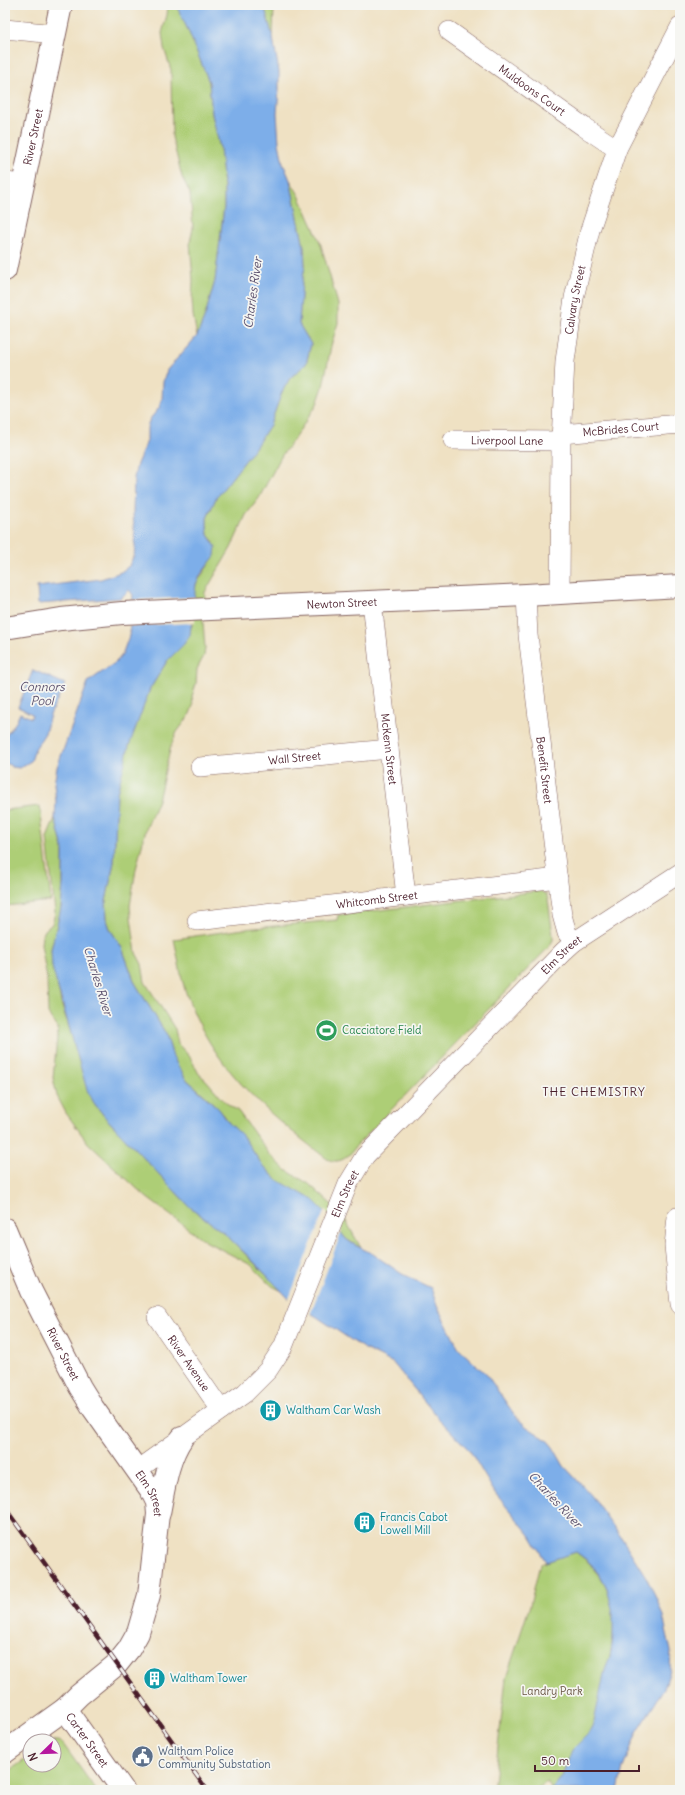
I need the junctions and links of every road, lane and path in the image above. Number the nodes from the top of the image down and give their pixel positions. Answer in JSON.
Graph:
{"nodes":[{"id":1,"x":61,"y":5,"type":"edge"},
{"id":2,"x":680,"y":27,"type":"edge"},
{"id":3,"x":5,"y":29,"type":"edge"},
{"id":4,"x":449,"y":31,"type":"dead end"},
{"id":5,"x":55,"y":34,"type":"junction"},
{"id":6,"x":617,"y":149,"type":"junction"},
{"id":7,"x":14,"y":183,"type":"edge"},
{"id":8,"x":5,"y":270,"type":"edge"},
{"id":9,"x":680,"y":424,"type":"edge"},
{"id":10,"x":561,"y":438,"type":"junction"},
{"id":11,"x":452,"y":440,"type":"dead end"},
{"id":12,"x":680,"y":586,"type":"edge"},
{"id":13,"x":560,"y":593,"type":"junction"},
{"id":14,"x":526,"y":595,"type":"junction"},
{"id":15,"x":372,"y":602,"type":"junction"},
{"id":16,"x":5,"y":628,"type":"edge"},
{"id":17,"x":389,"y":749,"type":"junction"},
{"id":18,"x":200,"y":767,"type":"dead end"},
{"id":19,"x":680,"y":873,"type":"edge"},
{"id":20,"x":558,"y":878,"type":"junction"},
{"id":21,"x":406,"y":896,"type":"junction"},
{"id":22,"x":197,"y":921,"type":"dead end"},
{"id":23,"x":574,"y":942,"type":"junction"},
{"id":24,"x":677,"y":1217,"type":"dead end"},
{"id":25,"x":5,"y":1229,"type":"edge"},
{"id":26,"x":680,"y":1304,"type":"edge"},
{"id":27,"x":157,"y":1317,"type":"dead end"},
{"id":28,"x":221,"y":1410,"type":"junction"},
{"id":29,"x":182,"y":1438,"type":"junction"},
{"id":30,"x":138,"y":1470,"type":"junction"},
{"id":31,"x":158,"y":1518,"type":"junction"},
{"id":32,"x":65,"y":1709,"type":"junction"},
{"id":33,"x":7,"y":1746,"type":"edge"},
{"id":34,"x":123,"y":1790,"type":"edge"}],
"edges":[{"from":1,"to":5,"type":"main road","name":"River Street"},
{"from":2,"to":6,"type":"street","name":"Calvary Street"},
{"from":3,"to":5,"type":"street"},
{"from":4,"to":6,"type":"street","name":"Muldoons Court"},
{"from":5,"to":7,"type":"main road","name":"River Street"},
{"from":6,"to":10,"type":"street","name":"Calvary Street"},
{"from":7,"to":8,"type":"main road","name":"River Street"},
{"from":9,"to":10,"type":"street","name":"McBrides Court"},
{"from":10,"to":11,"type":"street","name":"Liverpool Lane"},
{"from":10,"to":13,"type":"street","name":"Calvary Street"},
{"from":12,"to":13,"type":"main road","name":"Newton Street"},
{"from":13,"to":14,"type":"main road","name":"Newton Street"},
{"from":14,"to":15,"type":"main road","name":"Newton Street"},
{"from":14,"to":20,"type":"street","name":"Benefit Street"},
{"from":15,"to":16,"type":"main road","name":"Newton Street"},
{"from":15,"to":17,"type":"street","name":"McKenn Street"},
{"from":17,"to":18,"type":"street","name":"Wall Street"},
{"from":17,"to":21,"type":"street","name":"McKenn Street"},
{"from":19,"to":23,"type":"street","name":"Elm Street"},
{"from":20,"to":21,"type":"street","name":"Whitcomb Street"},
{"from":20,"to":23,"type":"street","name":"Benefit Street"},
{"from":21,"to":22,"type":"street","name":"Whitcomb Street"},
{"from":23,"to":28,"type":"street","name":"Elm Street"},
{"from":24,"to":26,"type":"street"},
{"from":25,"to":30,"type":"main road","name":"River Street"},
{"from":27,"to":28,"type":"street","name":"River Avenue"},
{"from":28,"to":29,"type":"street","name":"Elm Street"},
{"from":29,"to":30,"type":"street","name":"Elm Street"},
{"from":29,"to":31,"type":"main road"},
{"from":30,"to":31,"type":"main road","name":"Elm Street"},
{"from":31,"to":32,"type":"main road","name":"Elm Street"},
{"from":32,"to":33,"type":"main road","name":"Elm Street"},
{"from":32,"to":34,"type":"main road","name":"Carter Street"}]}
